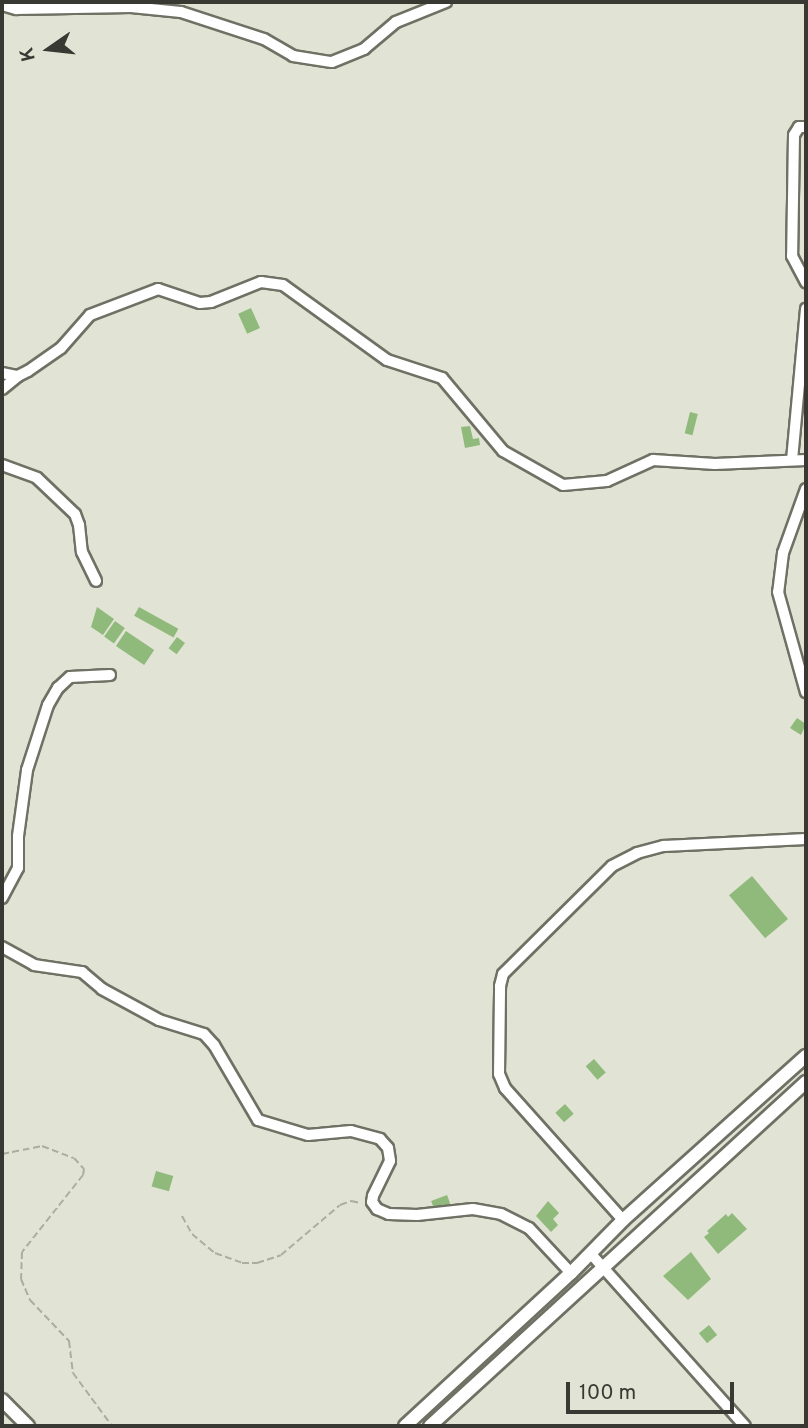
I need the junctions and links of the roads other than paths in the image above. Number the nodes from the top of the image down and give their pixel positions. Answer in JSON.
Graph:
{"nodes":[{"id":1,"x":446,"y":2,"type":"edge"},
{"id":2,"x":2,"y":5,"type":"edge"},
{"id":3,"x":806,"y":127,"type":"edge"},
{"id":4,"x":806,"y":282,"type":"edge"},
{"id":5,"x":806,"y":309,"type":"edge"},
{"id":6,"x":2,"y":373,"type":"edge"},
{"id":7,"x":18,"y":376,"type":"junction"},
{"id":8,"x":2,"y":388,"type":"edge"},
{"id":9,"x":792,"y":460,"type":"junction"},
{"id":10,"x":806,"y":460,"type":"edge"},
{"id":11,"x":2,"y":465,"type":"edge"},
{"id":12,"x":806,"y":489,"type":"edge"},
{"id":13,"x":96,"y":581,"type":"dead end"},
{"id":14,"x":110,"y":675,"type":"dead end"},
{"id":15,"x":806,"y":692,"type":"edge"},
{"id":16,"x":806,"y":839,"type":"edge"},
{"id":17,"x":2,"y":896,"type":"edge"},
{"id":18,"x":2,"y":947,"type":"edge"},
{"id":19,"x":806,"y":1056,"type":"edge"},
{"id":20,"x":806,"y":1082,"type":"edge"},
{"id":21,"x":624,"y":1220,"type":"junction"},
{"id":22,"x":591,"y":1254,"type":"junction"},
{"id":23,"x":602,"y":1267,"type":"junction"},
{"id":24,"x":571,"y":1273,"type":"junction"},
{"id":25,"x":2,"y":1400,"type":"edge"},
{"id":26,"x":28,"y":1426,"type":"edge"},
{"id":27,"x":405,"y":1426,"type":"edge"},
{"id":28,"x":430,"y":1426,"type":"edge"},
{"id":29,"x":745,"y":1426,"type":"edge"}],
"edges":[{"from":1,"to":2,"type":"street"},
{"from":3,"to":4,"type":"street"},
{"from":5,"to":9,"type":"street"},
{"from":6,"to":7,"type":"street"},
{"from":7,"to":8,"type":"street"},
{"from":7,"to":9,"type":"street"},
{"from":9,"to":10,"type":"street"},
{"from":11,"to":13,"type":"street"},
{"from":12,"to":15,"type":"street"},
{"from":14,"to":17,"type":"street"},
{"from":16,"to":21,"type":"street"},
{"from":18,"to":24,"type":"street"},
{"from":19,"to":21,"type":"street"},
{"from":20,"to":23,"type":"street"},
{"from":21,"to":22,"type":"street"},
{"from":22,"to":23,"type":"street"},
{"from":22,"to":24,"type":"street"},
{"from":23,"to":28,"type":"street"},
{"from":23,"to":29,"type":"street"},
{"from":24,"to":27,"type":"street"},
{"from":25,"to":26,"type":"street"}]}
